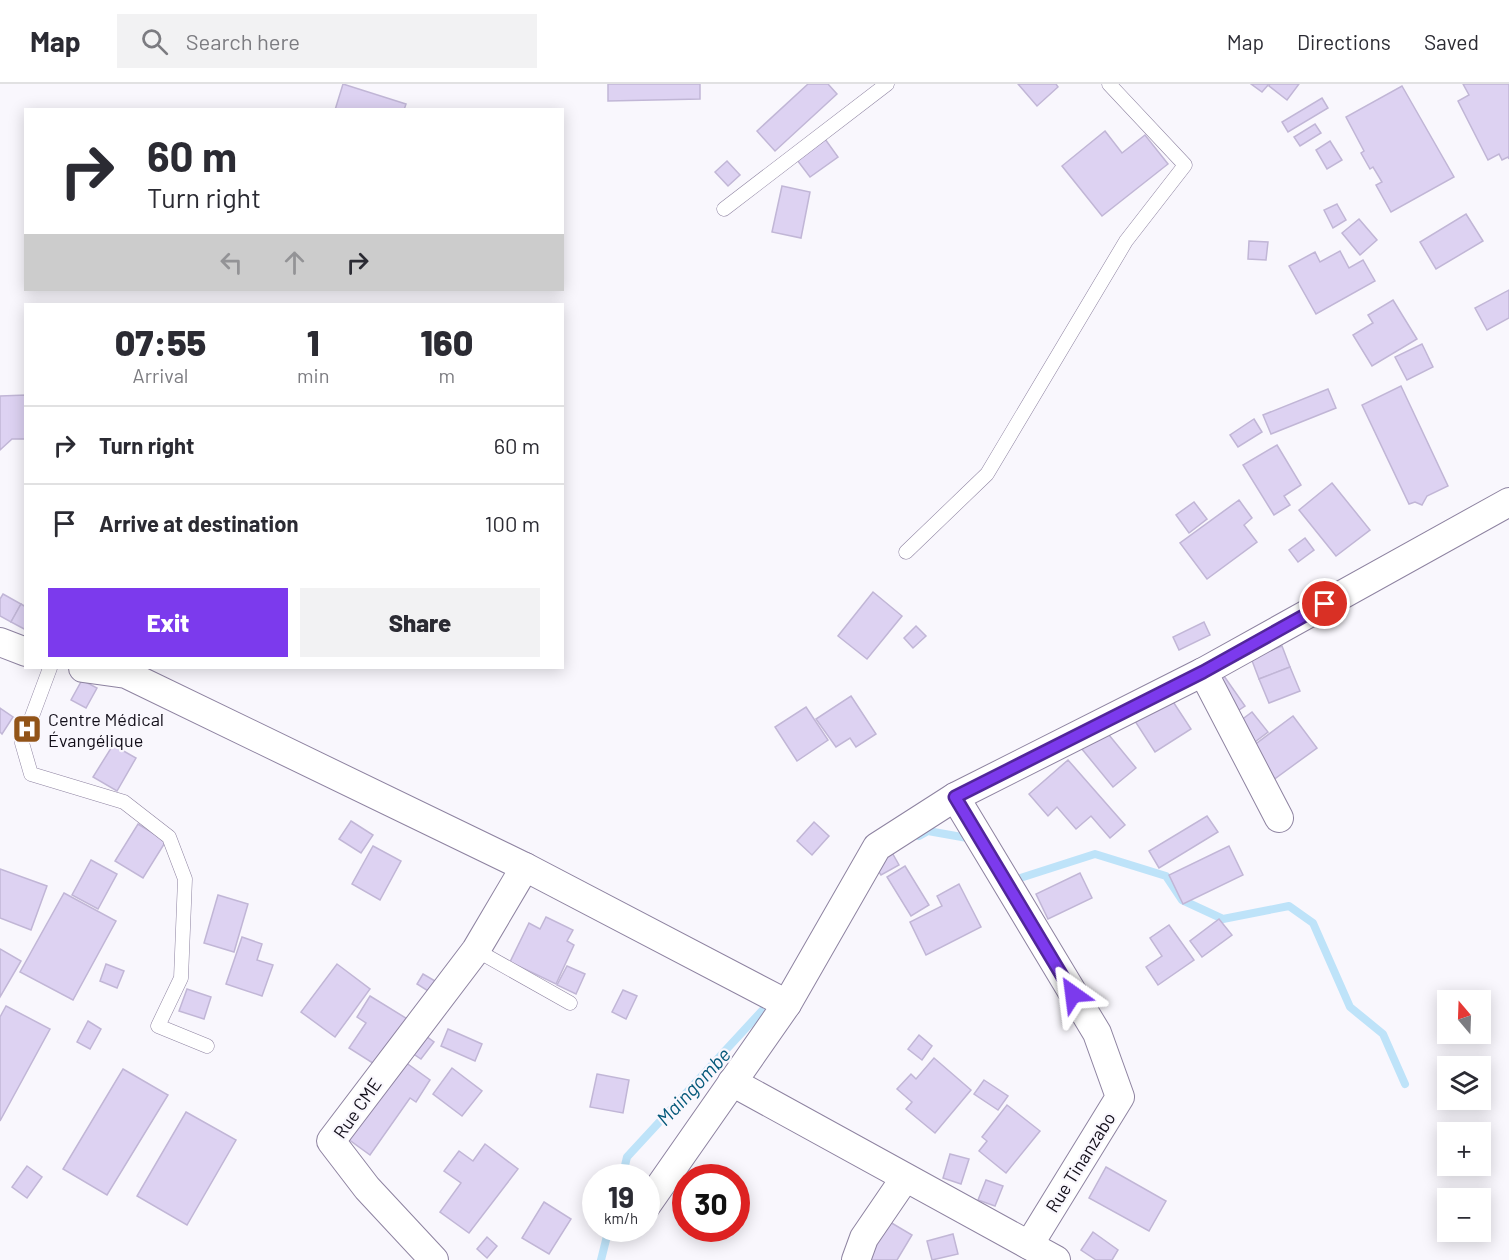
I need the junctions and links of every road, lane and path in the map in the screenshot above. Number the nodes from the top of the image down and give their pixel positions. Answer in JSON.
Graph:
{"nodes":[{"id":1,"x":887,"y":84,"type":"edge"},
{"id":2,"x":1109,"y":84,"type":"edge"},
{"id":3,"x":724,"y":208,"type":"dead end"},
{"id":4,"x":1509,"y":502,"type":"edge"},
{"id":5,"x":906,"y":552,"type":"dead end"},
{"id":6,"x":0,"y":642,"type":"edge"},
{"id":7,"x":24,"y":651,"type":"edge"},
{"id":8,"x":50,"y":669,"type":"edge"},
{"id":9,"x":90,"y":669,"type":"edge"},
{"id":10,"x":1203,"y":672,"type":"junction"},
{"id":11,"x":955,"y":797,"type":"junction"},
{"id":12,"x":1279,"y":818,"type":"dead end"},
{"id":13,"x":525,"y":867,"type":"junction"},
{"id":14,"x":476,"y":950,"type":"junction"},
{"id":15,"x":779,"y":999,"type":"junction"},
{"id":16,"x":570,"y":1003,"type":"dead end"},
{"id":17,"x":207,"y":1046,"type":"dead end"},
{"id":18,"x":732,"y":1082,"type":"junction"},
{"id":19,"x":905,"y":1178,"type":"junction"},
{"id":20,"x":660,"y":1186,"type":"edge"},
{"id":21,"x":1029,"y":1245,"type":"junction"},
{"id":22,"x":434,"y":1260,"type":"edge"},
{"id":23,"x":856,"y":1260,"type":"edge"},
{"id":24,"x":1056,"y":1260,"type":"edge"}],
"edges":[{"from":1,"to":3,"type":"lane"},
{"from":2,"to":5,"type":"lane"},
{"from":4,"to":10,"type":"street"},
{"from":6,"to":7,"type":"street"},
{"from":8,"to":17,"type":"lane"},
{"from":9,"to":13,"type":"street"},
{"from":10,"to":11,"type":"street"},
{"from":10,"to":12,"type":"street"},
{"from":11,"to":15,"type":"street"},
{"from":11,"to":21,"type":"street","name":"Rue Tinanzabo"},
{"from":13,"to":14,"type":"street","name":"Rue CME"},
{"from":13,"to":15,"type":"street"},
{"from":14,"to":16,"type":"lane"},
{"from":14,"to":22,"type":"street","name":"Rue CME"},
{"from":15,"to":18,"type":"street"},
{"from":18,"to":19,"type":"street"},
{"from":18,"to":20,"type":"street"},
{"from":19,"to":21,"type":"street"},
{"from":19,"to":23,"type":"street"},
{"from":21,"to":24,"type":"street"}]}
